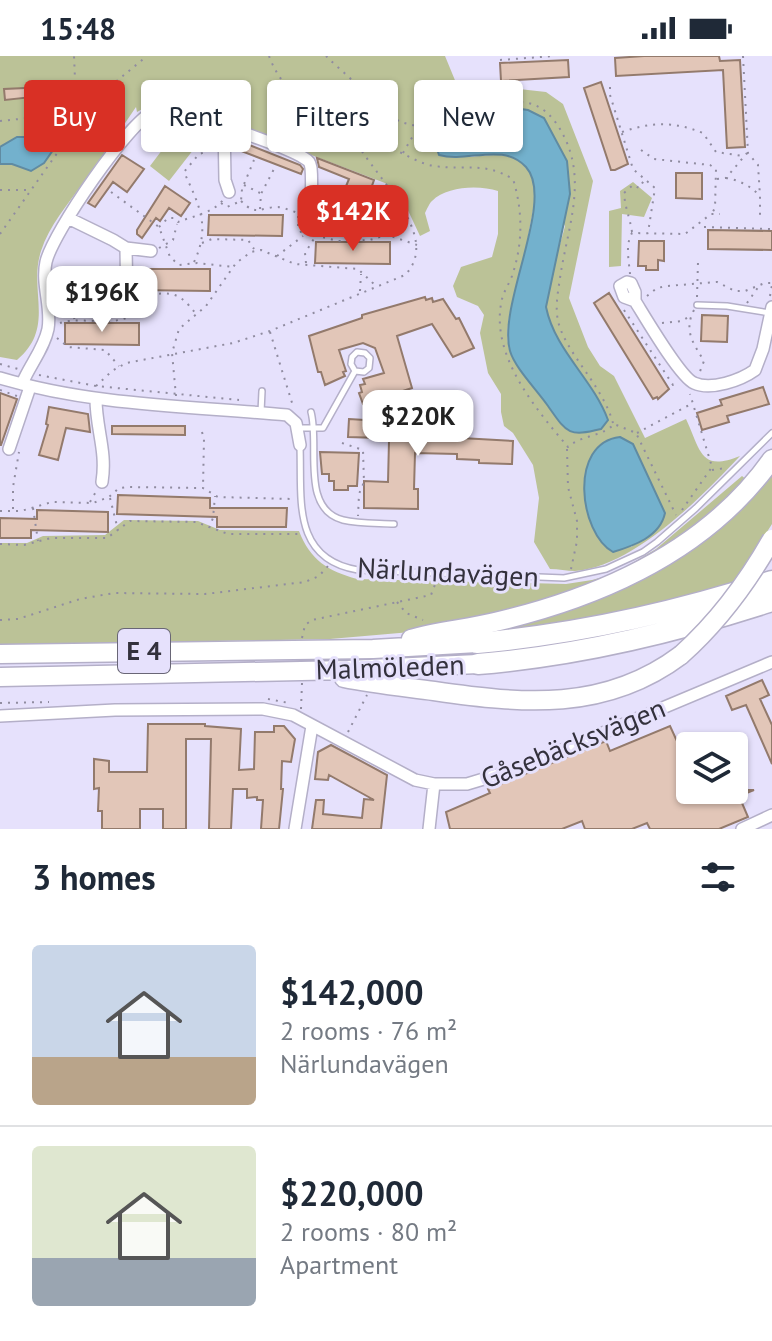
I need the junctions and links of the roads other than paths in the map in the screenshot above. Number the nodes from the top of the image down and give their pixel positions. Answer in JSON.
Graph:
{"nodes":[{"id":1,"x":141,"y":120,"type":"edge"},
{"id":2,"x":251,"y":136,"type":"edge"},
{"id":3,"x":225,"y":152,"type":"edge"},
{"id":4,"x":225,"y":198,"type":"road end"},
{"id":5,"x":68,"y":218,"type":"junction"},
{"id":6,"x":314,"y":222,"type":"dead end"},
{"id":7,"x":126,"y":248,"type":"junction"},
{"id":8,"x":151,"y":251,"type":"road end"},
{"id":9,"x":631,"y":283,"type":"road end"},
{"id":10,"x":126,"y":300,"type":"road end"},
{"id":11,"x":697,"y":305,"type":"road end"},
{"id":12,"x":771,"y":310,"type":"edge"},
{"id":13,"x":355,"y":371,"type":"junction"},
{"id":14,"x":0,"y":378,"type":"edge"},
{"id":15,"x":26,"y":386,"type":"junction"},
{"id":16,"x":262,"y":391,"type":"dead end"},
{"id":17,"x":96,"y":392,"type":"junction"},
{"id":18,"x":311,"y":412,"type":"dead end"},
{"id":19,"x":261,"y":413,"type":"junction"},
{"id":20,"x":298,"y":428,"type":"junction"},
{"id":21,"x":315,"y":428,"type":"junction"},
{"id":22,"x":772,"y":433,"type":"edge"},
{"id":23,"x":300,"y":445,"type":"joint"},
{"id":24,"x":15,"y":446,"type":"road end"},
{"id":25,"x":771,"y":460,"type":"edge"},
{"id":26,"x":102,"y":482,"type":"road end"},
{"id":27,"x":394,"y":524,"type":"dead end"},
{"id":28,"x":772,"y":538,"type":"edge"},
{"id":29,"x":772,"y":581,"type":"edge"},
{"id":30,"x":772,"y":601,"type":"edge"},
{"id":31,"x":373,"y":649,"type":"junction"},
{"id":32,"x":478,"y":653,"type":"junction"},
{"id":33,"x":0,"y":654,"type":"edge"},
{"id":34,"x":772,"y":662,"type":"edge"},
{"id":35,"x":0,"y":677,"type":"edge"},
{"id":36,"x":307,"y":677,"type":"junction"},
{"id":37,"x":0,"y":716,"type":"edge"},
{"id":38,"x":312,"y":726,"type":"junction"},
{"id":39,"x":434,"y":784,"type":"junction"},
{"id":40,"x":772,"y":815,"type":"edge"},
{"id":41,"x":295,"y":829,"type":"edge"},
{"id":42,"x":429,"y":829,"type":"edge"},
{"id":43,"x":742,"y":829,"type":"edge"}],
"edges":[{"from":1,"to":5,"type":"street"},
{"from":2,"to":6,"type":"street"},
{"from":3,"to":4,"type":"street"},
{"from":5,"to":7,"type":"street"},
{"from":5,"to":15,"type":"street"},
{"from":7,"to":8,"type":"street"},
{"from":7,"to":10,"type":"street"},
{"from":9,"to":12,"type":"street"},
{"from":11,"to":12,"type":"lane"},
{"from":13,"to":13,"type":"lane"},
{"from":13,"to":21,"type":"lane"},
{"from":14,"to":15,"type":"street"},
{"from":15,"to":17,"type":"street"},
{"from":15,"to":24,"type":"street"},
{"from":16,"to":19,"type":"lane"},
{"from":17,"to":19,"type":"street"},
{"from":17,"to":26,"type":"street"},
{"from":18,"to":21,"type":"lane"},
{"from":19,"to":20,"type":"street"},
{"from":20,"to":21,"type":"lane"},
{"from":20,"to":23,"type":"street","name":"Närlundavägen"},
{"from":21,"to":27,"type":"lane"},
{"from":22,"to":23,"type":"lane","name":"Närlundavägen"},
{"from":25,"to":31,"type":"highway"},
{"from":28,"to":36,"type":"highway","bridge":true},
{"from":29,"to":32,"type":"highway","name":"Malmöleden","number":"E 4"},
{"from":30,"to":32,"type":"highway","name":"Malmöleden","number":"E 4"},
{"from":31,"to":32,"type":"highway","name":"Malmöleden","number":"E 4"},
{"from":31,"to":33,"type":"highway","name":"Malmöleden","number":"E 4"},
{"from":32,"to":36,"type":"highway","name":"Malmöleden","number":"E 4"},
{"from":34,"to":39,"type":"street","name":"Gåsebäcksvägen"},
{"from":35,"to":36,"type":"highway","name":"Malmöleden","number":"E 4"},
{"from":37,"to":38,"type":"street","name":"Gåsebäcksvägen"},
{"from":38,"to":39,"type":"street","name":"Gåsebäcksvägen"},
{"from":38,"to":41,"type":"street"},
{"from":39,"to":42,"type":"street"},
{"from":40,"to":43,"type":"street"}]}
